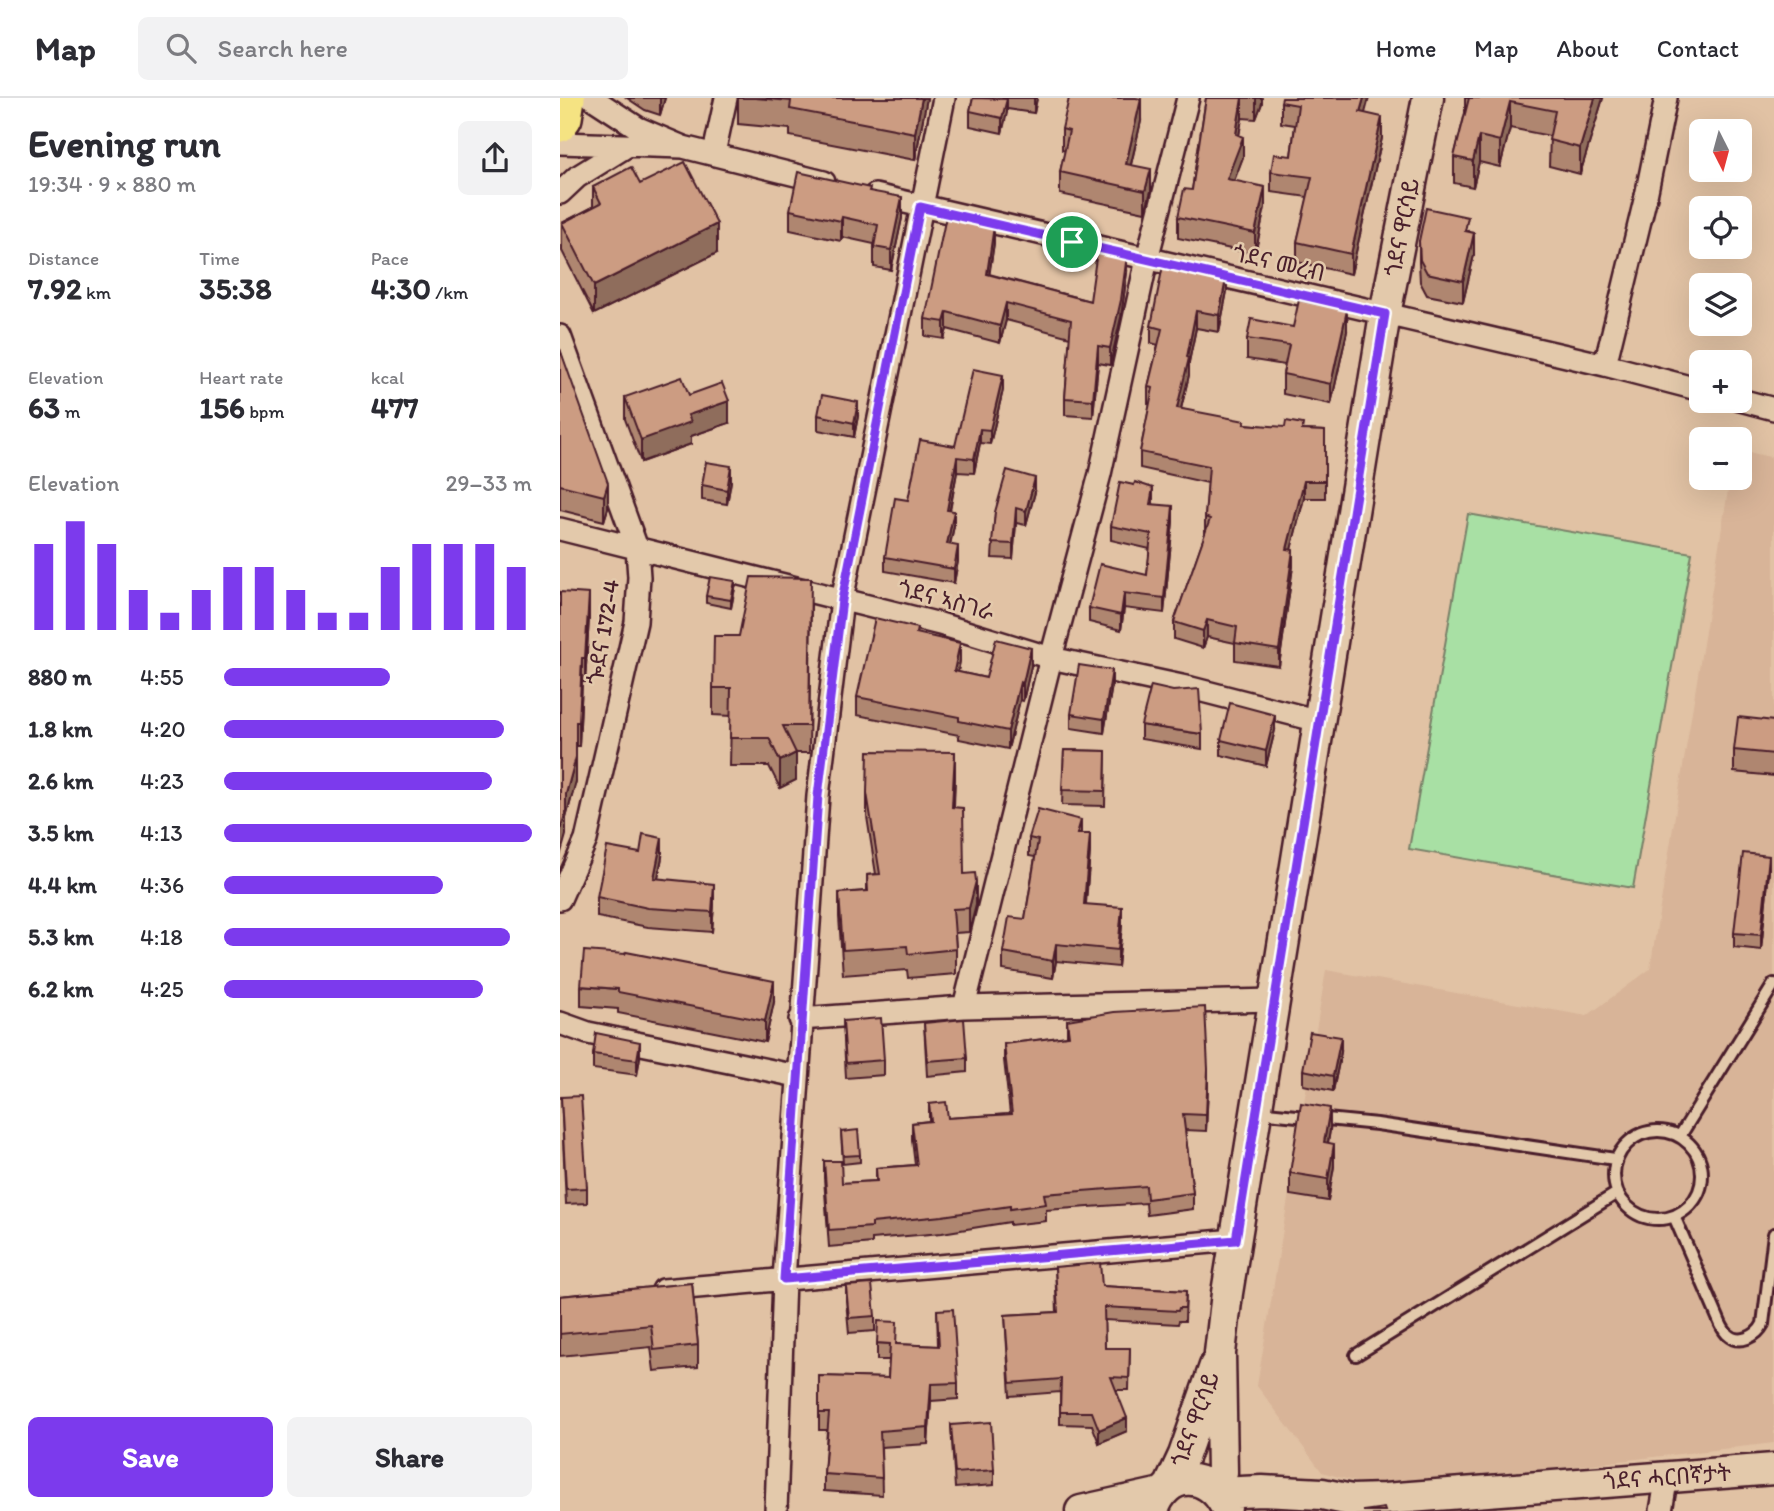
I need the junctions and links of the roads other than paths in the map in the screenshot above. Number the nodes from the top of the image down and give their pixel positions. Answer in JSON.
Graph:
{"nodes":[{"id":1,"x":568,"y":98,"type":"edge"},
{"id":2,"x":593,"y":98,"type":"edge"},
{"id":3,"x":726,"y":98,"type":"edge"},
{"id":4,"x":944,"y":98,"type":"edge"},
{"id":5,"x":1188,"y":98,"type":"edge"},
{"id":6,"x":1428,"y":98,"type":"edge"},
{"id":7,"x":1666,"y":98,"type":"edge"},
{"id":8,"x":560,"y":125,"type":"edge"},
{"id":9,"x":560,"y":143,"type":"edge"},
{"id":10,"x":629,"y":145,"type":"junction"},
{"id":11,"x":683,"y":147,"type":"junction"},
{"id":12,"x":714,"y":153,"type":"junction"},
{"id":13,"x":560,"y":192,"type":"edge"},
{"id":14,"x":920,"y":207,"type":"junction"},
{"id":15,"x":1147,"y":259,"type":"junction"},
{"id":16,"x":1385,"y":314,"type":"junction"},
{"id":17,"x":560,"y":336,"type":"edge"},
{"id":18,"x":1605,"y":365,"type":"junction"},
{"id":19,"x":1689,"y":387,"type":"edge"},
{"id":20,"x":1752,"y":403,"type":"edge"},
{"id":21,"x":1774,"y":409,"type":"edge"},
{"id":22,"x":560,"y":529,"type":"edge"},
{"id":23,"x":637,"y":548,"type":"junction"},
{"id":24,"x":842,"y":600,"type":"junction"},
{"id":25,"x":1051,"y":658,"type":"junction"},
{"id":26,"x":1319,"y":720,"type":"junction"},
{"id":27,"x":560,"y":899,"type":"edge"},
{"id":28,"x":1774,"y":984,"type":"edge"},
{"id":29,"x":1275,"y":1000,"type":"junction"},
{"id":30,"x":964,"y":1007,"type":"junction"},
{"id":31,"x":800,"y":1019,"type":"junction"},
{"id":32,"x":560,"y":1023,"type":"edge"},
{"id":33,"x":797,"y":1076,"type":"junction"},
{"id":34,"x":1256,"y":1112,"type":"junction"},
{"id":35,"x":1680,"y":1136,"type":"junction"},
{"id":36,"x":1615,"y":1159,"type":"junction"},
{"id":37,"x":1617,"y":1193,"type":"junction"},
{"id":38,"x":1674,"y":1216,"type":"junction"},
{"id":39,"x":1774,"y":1234,"type":"edge"},
{"id":40,"x":1236,"y":1240,"type":"junction"},
{"id":41,"x":784,"y":1279,"type":"junction"},
{"id":42,"x":639,"y":1292,"type":"edge"},
{"id":43,"x":1220,"y":1353,"type":"junction"},
{"id":44,"x":1356,"y":1355,"type":"dead end"},
{"id":45,"x":1774,"y":1469,"type":"edge"},
{"id":46,"x":1667,"y":1476,"type":"junction"},
{"id":47,"x":1162,"y":1496,"type":"edge"},
{"id":48,"x":1221,"y":1499,"type":"edge"},
{"id":49,"x":1420,"y":1504,"type":"edge"},
{"id":50,"x":1338,"y":1505,"type":"edge"},
{"id":51,"x":776,"y":1511,"type":"edge"},
{"id":52,"x":1081,"y":1511,"type":"edge"},
{"id":53,"x":1661,"y":1511,"type":"edge"}],
"edges":[{"from":1,"to":8,"type":"main road"},
{"from":2,"to":11,"type":"street"},
{"from":3,"to":12,"type":"street"},
{"from":4,"to":14,"type":"street"},
{"from":5,"to":15,"type":"street"},
{"from":6,"to":16,"type":"main road","name":"ጎደና ዋርሳይ"},
{"from":7,"to":18,"type":"street"},
{"from":9,"to":10,"type":"street"},
{"from":10,"to":11,"type":"street"},
{"from":10,"to":13,"type":"street"},
{"from":11,"to":12,"type":"street","name":"ጎደና መረብ"},
{"from":12,"to":14,"type":"street","name":"ጎደና መረብ"},
{"from":14,"to":15,"type":"street","name":"ጎደና መረብ"},
{"from":14,"to":24,"type":"street"},
{"from":15,"to":16,"type":"street","name":"ጎደና መረብ"},
{"from":15,"to":25,"type":"street"},
{"from":16,"to":18,"type":"street","name":"ጎደና መረብ"},
{"from":16,"to":26,"type":"main road","name":"ጎደና ዋርሳይ"},
{"from":17,"to":23,"type":"street","name":"ጐደና 172-4"},
{"from":18,"to":19,"type":"street","name":"ጎደና መረብ"},
{"from":20,"to":21,"type":"street"},
{"from":22,"to":23,"type":"street","name":"ጎደና ኣስገራ"},
{"from":23,"to":24,"type":"street","name":"ጎደና ኣስገራ"},
{"from":23,"to":27,"type":"street","name":"ጐደና 172-4"},
{"from":24,"to":25,"type":"street","name":"ጎደና ኣስገራ"},
{"from":24,"to":31,"type":"street"},
{"from":25,"to":26,"type":"street","name":"ጎደና ኣስገራ"},
{"from":25,"to":30,"type":"street"},
{"from":26,"to":29,"type":"main road","name":"ጎደና ዋርሳይ"},
{"from":28,"to":35,"type":"lane"},
{"from":29,"to":30,"type":"street"},
{"from":29,"to":34,"type":"main road","name":"ጎደና ዋርሳይ"},
{"from":30,"to":31,"type":"street"},
{"from":31,"to":33,"type":"street"},
{"from":32,"to":33,"type":"street"},
{"from":33,"to":41,"type":"street"},
{"from":34,"to":36,"type":"lane"},
{"from":34,"to":40,"type":"main road","name":"ጎደና ዋርሳይ"},
{"from":35,"to":36,"type":"lane"},
{"from":35,"to":38,"type":"lane"},
{"from":36,"to":37,"type":"lane"},
{"from":37,"to":38,"type":"lane"},
{"from":37,"to":44,"type":"lane"},
{"from":38,"to":39,"type":"lane"},
{"from":40,"to":41,"type":"street"},
{"from":40,"to":43,"type":"main road","name":"ጎደና ዋርሳይ"},
{"from":41,"to":42,"type":"street"},
{"from":41,"to":51,"type":"street"},
{"from":43,"to":47,"type":"main road","name":"ጎደና ዋርሳይ"},
{"from":43,"to":48,"type":"main road","name":"ጎደና ዋርሳይ"},
{"from":45,"to":46,"type":"main road","name":"ጎደና ሓርበኛታት"},
{"from":46,"to":49,"type":"main road","name":"ጎደና ሓርበኛታት"},
{"from":46,"to":53,"type":"street"},
{"from":47,"to":48,"type":"main road"},
{"from":47,"to":52,"type":"main road"},
{"from":48,"to":50,"type":"main road","name":"ጎደና ሓርበኛታት"},
{"from":49,"to":50,"type":"main road","name":"ጎደና ሓርበኛታት"}]}
